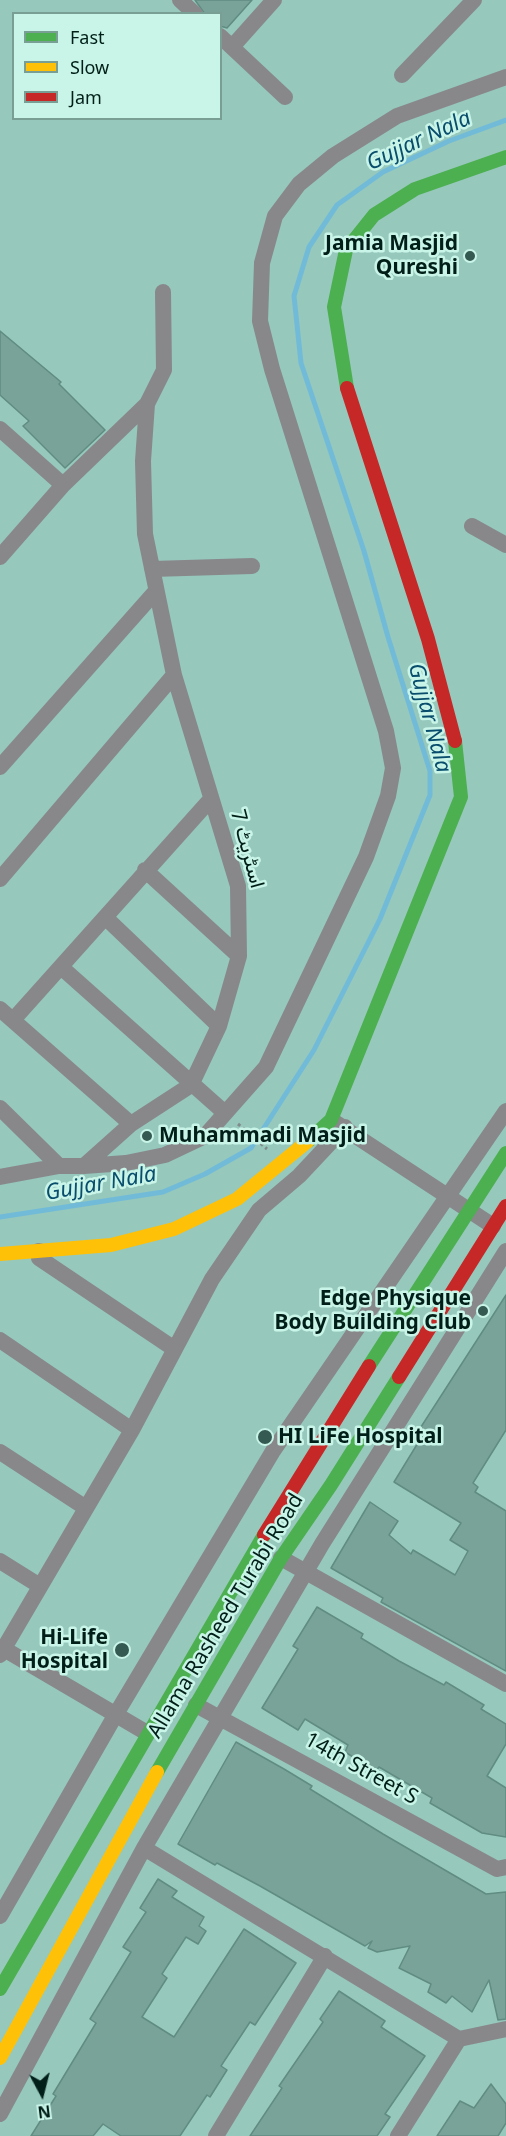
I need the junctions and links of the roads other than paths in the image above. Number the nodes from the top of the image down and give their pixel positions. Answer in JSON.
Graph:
{"nodes":[{"id":1,"x":180,"y":0,"type":"edge"},
{"id":2,"x":274,"y":0,"type":"edge"},
{"id":3,"x":474,"y":0,"type":"edge"},
{"id":4,"x":193,"y":12,"type":"edge"},
{"id":5,"x":226,"y":41,"type":"edge"},
{"id":6,"x":402,"y":75,"type":"dead end"},
{"id":7,"x":506,"y":77,"type":"edge"},
{"id":8,"x":285,"y":97,"type":"dead end"},
{"id":9,"x":506,"y":157,"type":"edge"},
{"id":10,"x":163,"y":292,"type":"dead end"},
{"id":11,"x":147,"y":404,"type":"junction"},
{"id":12,"x":0,"y":429,"type":"edge"},
{"id":13,"x":63,"y":485,"type":"junction"},
{"id":14,"x":472,"y":526,"type":"dead end"},
{"id":15,"x":506,"y":545,"type":"edge"},
{"id":16,"x":0,"y":557,"type":"edge"},
{"id":17,"x":252,"y":566,"type":"dead end"},
{"id":18,"x":152,"y":569,"type":"junction"},
{"id":19,"x":156,"y":591,"type":"junction"},
{"id":20,"x":174,"y":675,"type":"junction"},
{"id":21,"x":0,"y":767,"type":"edge"},
{"id":22,"x":210,"y":800,"type":"junction"},
{"id":23,"x":145,"y":870,"type":"junction"},
{"id":24,"x":0,"y":879,"type":"edge"},
{"id":25,"x":106,"y":918,"type":"junction"},
{"id":26,"x":239,"y":956,"type":"junction"},
{"id":27,"x":61,"y":968,"type":"junction"},
{"id":28,"x":6,"y":1014,"type":"edge"},
{"id":29,"x":219,"y":1026,"type":"junction"},
{"id":30,"x":190,"y":1085,"type":"junction"},
{"id":31,"x":0,"y":1108,"type":"edge"},
{"id":32,"x":506,"y":1111,"type":"edge"},
{"id":33,"x":228,"y":1116,"type":"junction"},
{"id":34,"x":131,"y":1124,"type":"junction"},
{"id":35,"x":338,"y":1124,"type":"junction"},
{"id":36,"x":506,"y":1153,"type":"edge"},
{"id":37,"x":284,"y":1163,"type":"junction"},
{"id":38,"x":60,"y":1166,"type":"junction"},
{"id":39,"x":84,"y":1166,"type":"junction"},
{"id":40,"x":299,"y":1176,"type":"junction"},
{"id":41,"x":0,"y":1177,"type":"edge"},
{"id":42,"x":446,"y":1195,"type":"junction"},
{"id":43,"x":506,"y":1206,"type":"edge"},
{"id":44,"x":469,"y":1210,"type":"junction"},
{"id":45,"x":499,"y":1230,"type":"edge"},
{"id":46,"x":39,"y":1251,"type":"junction"},
{"id":47,"x":506,"y":1251,"type":"edge"},
{"id":48,"x":0,"y":1254,"type":"edge"},
{"id":49,"x":0,"y":1341,"type":"edge"},
{"id":50,"x":173,"y":1348,"type":"junction"},
{"id":51,"x":132,"y":1431,"type":"junction"},
{"id":52,"x":0,"y":1452,"type":"edge"},
{"id":53,"x":86,"y":1508,"type":"junction"},
{"id":54,"x":281,"y":1558,"type":"junction"},
{"id":55,"x":0,"y":1561,"type":"edge"},
{"id":56,"x":306,"y":1571,"type":"junction"},
{"id":57,"x":40,"y":1586,"type":"junction"},
{"id":58,"x":2,"y":1652,"type":"edge"},
{"id":59,"x":506,"y":1684,"type":"edge"},
{"id":60,"x":196,"y":1705,"type":"junction"},
{"id":61,"x":116,"y":1714,"type":"junction"},
{"id":62,"x":221,"y":1718,"type":"junction"},
{"id":63,"x":147,"y":1733,"type":"junction"},
{"id":64,"x":144,"y":1848,"type":"junction"},
{"id":65,"x":506,"y":1867,"type":"edge"},
{"id":66,"x":0,"y":1916,"type":"edge"},
{"id":67,"x":325,"y":1956,"type":"junction"},
{"id":68,"x":0,"y":1989,"type":"edge"},
{"id":69,"x":506,"y":2028,"type":"edge"},
{"id":70,"x":459,"y":2038,"type":"junction"},
{"id":71,"x":0,"y":2058,"type":"edge"},
{"id":72,"x":0,"y":2114,"type":"edge"},
{"id":73,"x":216,"y":2136,"type":"edge"},
{"id":74,"x":398,"y":2136,"type":"edge"}],
"edges":[{"from":1,"to":4,"type":"street"},
{"from":2,"to":5,"type":"street"},
{"from":3,"to":6,"type":"street"},
{"from":5,"to":8,"type":"street"},
{"from":7,"to":33,"type":"street"},
{"from":9,"to":35,"type":"main road"},
{"from":10,"to":11,"type":"street","name":"اسٹریٹ 7"},
{"from":11,"to":13,"type":"street","name":"اسٹریٹ 7"},
{"from":11,"to":18,"type":"street","name":"اسٹریٹ 7"},
{"from":12,"to":13,"type":"street"},
{"from":13,"to":16,"type":"street","name":"اسٹریٹ 7"},
{"from":14,"to":15,"type":"street"},
{"from":17,"to":18,"type":"street"},
{"from":18,"to":19,"type":"street","name":"اسٹریٹ 7"},
{"from":19,"to":20,"type":"street","name":"اسٹریٹ 7"},
{"from":19,"to":21,"type":"street"},
{"from":20,"to":22,"type":"street","name":"اسٹریٹ 7"},
{"from":20,"to":24,"type":"street"},
{"from":22,"to":23,"type":"street"},
{"from":22,"to":26,"type":"street","name":"اسٹریٹ 7"},
{"from":23,"to":25,"type":"street"},
{"from":23,"to":26,"type":"street"},
{"from":25,"to":27,"type":"street"},
{"from":25,"to":29,"type":"street"},
{"from":26,"to":29,"type":"street","name":"اسٹریٹ 7"},
{"from":27,"to":28,"type":"street"},
{"from":27,"to":30,"type":"street"},
{"from":28,"to":34,"type":"street"},
{"from":29,"to":30,"type":"street","name":"اسٹریٹ 7"},
{"from":30,"to":33,"type":"street"},
{"from":30,"to":34,"type":"street"},
{"from":31,"to":38,"type":"street"},
{"from":32,"to":42,"type":"street"},
{"from":33,"to":39,"type":"street"},
{"from":34,"to":39,"type":"street"},
{"from":35,"to":37,"type":"main road"},
{"from":35,"to":40,"type":"street"},
{"from":35,"to":42,"type":"street"},
{"from":36,"to":44,"type":"main road","name":"Allama Rasheed Turabi Road"},
{"from":37,"to":40,"type":"street"},
{"from":37,"to":46,"type":"main road"},
{"from":38,"to":39,"type":"street"},
{"from":38,"to":41,"type":"street"},
{"from":40,"to":50,"type":"street"},
{"from":42,"to":44,"type":"street"},
{"from":42,"to":61,"type":"street"},
{"from":43,"to":45,"type":"main road","name":"Allama Rasheed Turabi Road"},
{"from":44,"to":45,"type":"street"},
{"from":44,"to":63,"type":"main road","name":"Allama Rasheed Turabi Road"},
{"from":45,"to":54,"type":"main road","name":"Allama Rasheed Turabi Road"},
{"from":46,"to":48,"type":"main road"},
{"from":46,"to":50,"type":"street"},
{"from":47,"to":56,"type":"street"},
{"from":49,"to":51,"type":"street"},
{"from":50,"to":51,"type":"street"},
{"from":51,"to":53,"type":"street"},
{"from":52,"to":53,"type":"street"},
{"from":53,"to":57,"type":"street"},
{"from":54,"to":56,"type":"street"},
{"from":54,"to":60,"type":"main road","name":"Allama Rasheed Turabi Road"},
{"from":55,"to":57,"type":"street"},
{"from":56,"to":59,"type":"street"},
{"from":56,"to":62,"type":"street"},
{"from":57,"to":58,"type":"street"},
{"from":58,"to":61,"type":"street"},
{"from":60,"to":62,"type":"street","name":"14th Street S"},
{"from":60,"to":71,"type":"main road","name":"Allama Rasheed Turabi Road"},
{"from":61,"to":63,"type":"street"},
{"from":61,"to":66,"type":"street"},
{"from":62,"to":64,"type":"street"},
{"from":62,"to":65,"type":"street","name":"14th Street S"},
{"from":63,"to":68,"type":"main road","name":"Allama Rasheed Turabi Road"},
{"from":64,"to":67,"type":"street"},
{"from":64,"to":72,"type":"street"},
{"from":67,"to":70,"type":"street"},
{"from":67,"to":73,"type":"street"},
{"from":69,"to":70,"type":"street"},
{"from":70,"to":74,"type":"street"}]}
